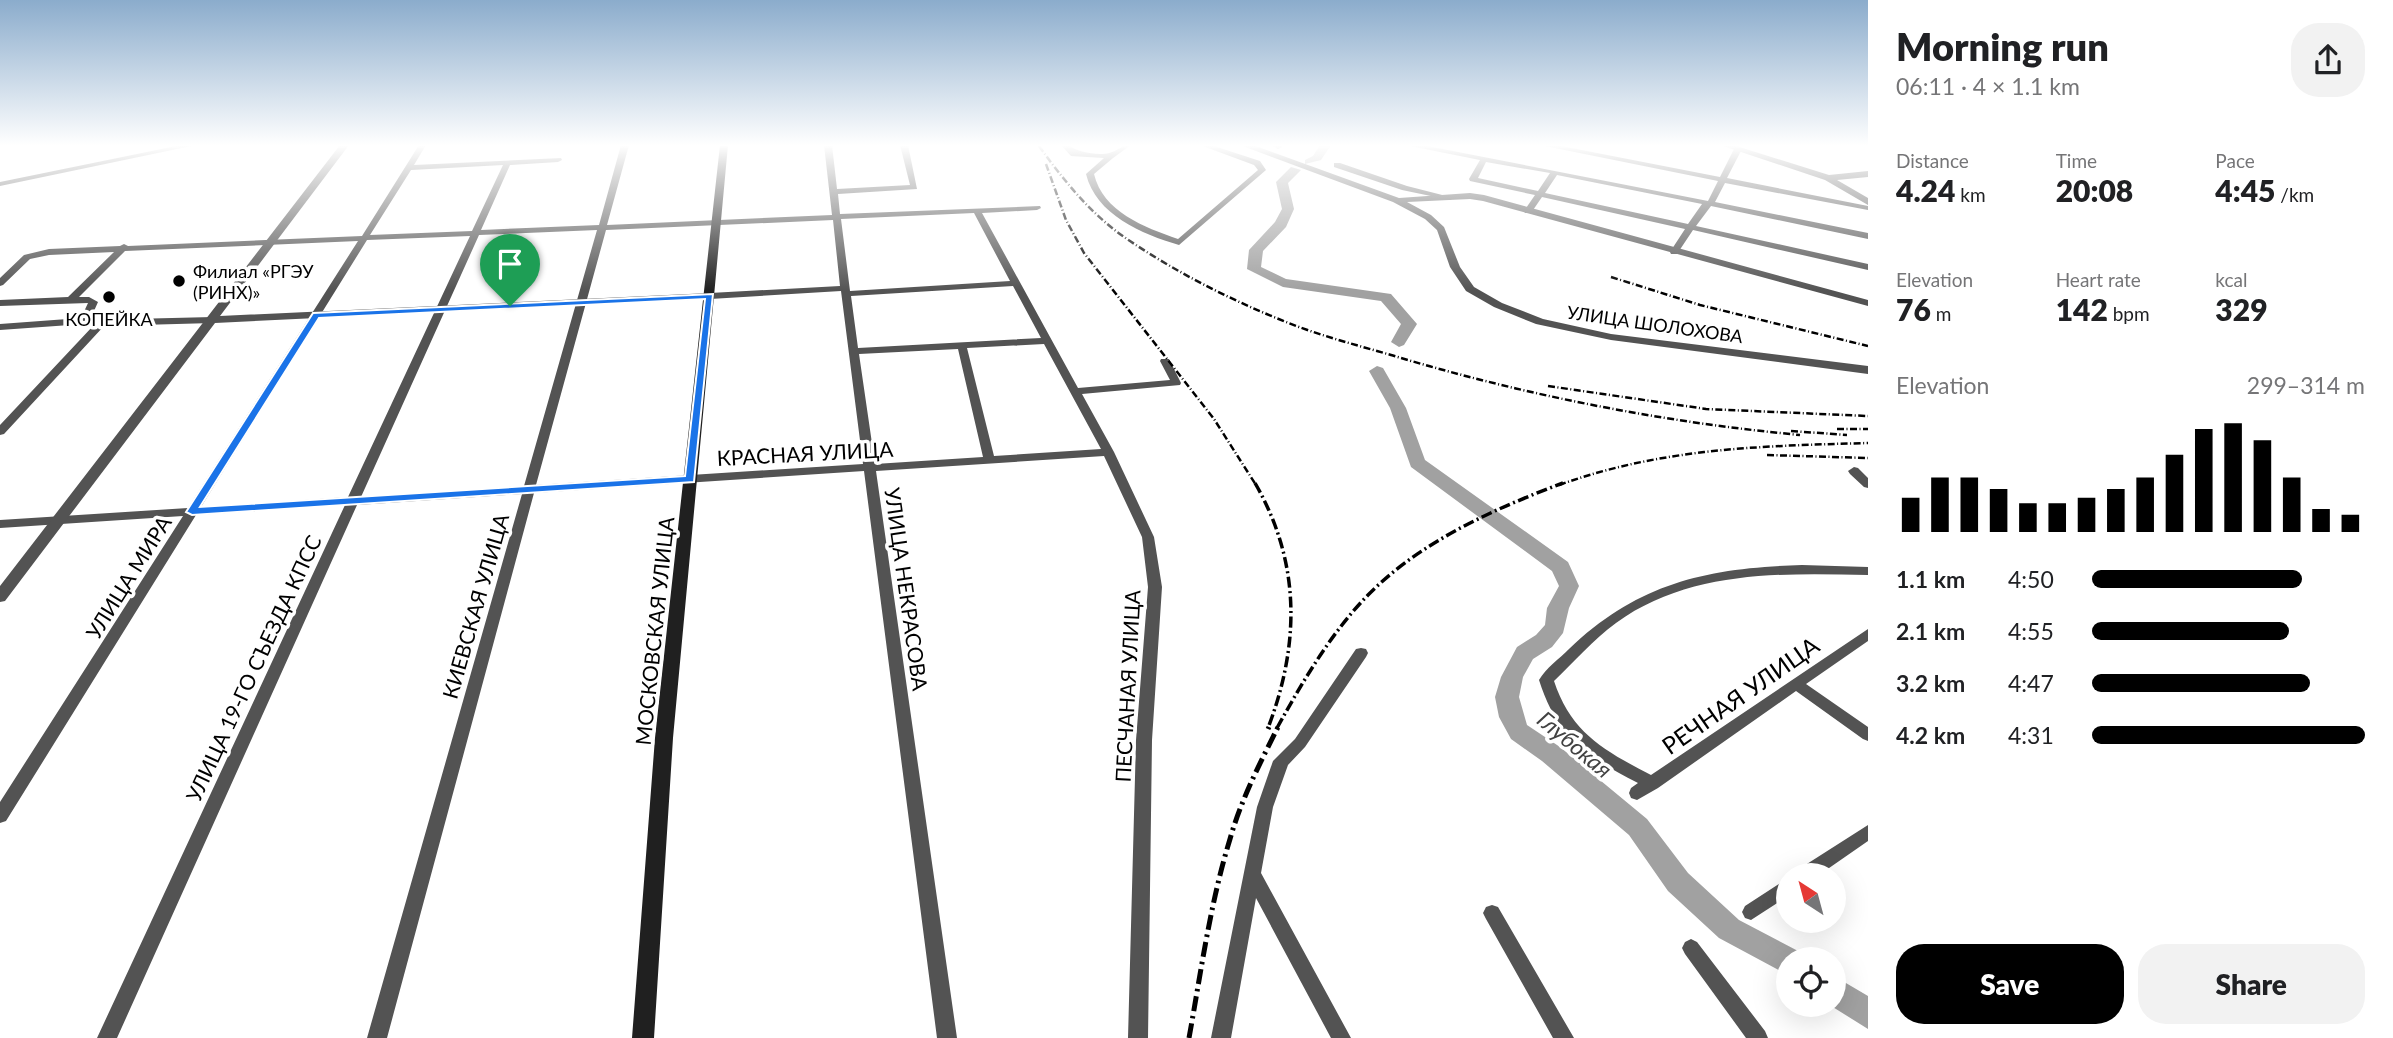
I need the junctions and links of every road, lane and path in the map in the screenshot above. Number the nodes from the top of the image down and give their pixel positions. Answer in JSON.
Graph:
{"nodes":[{"id":1,"x":309,"y":193,"type":"edge"},
{"id":2,"x":393,"y":193,"type":"edge"},
{"id":3,"x":493,"y":193,"type":"edge"},
{"id":4,"x":612,"y":193,"type":"edge"},
{"id":5,"x":718,"y":193,"type":"edge"},
{"id":6,"x":833,"y":193,"type":"edge"},
{"id":7,"x":1098,"y":193,"type":"edge"},
{"id":8,"x":1235,"y":193,"type":"edge"},
{"id":9,"x":1378,"y":193,"type":"edge"},
{"id":10,"x":1429,"y":193,"type":"edge"},
{"id":11,"x":1657,"y":193,"type":"edge"},
{"id":12,"x":1714,"y":193,"type":"edge"},
{"id":13,"x":1803,"y":193,"type":"edge"},
{"id":14,"x":1851,"y":193,"type":"edge"},
{"id":15,"x":1541,"y":194,"type":"joint"},
{"id":16,"x":1450,"y":198,"type":"junction"},
{"id":17,"x":1396,"y":200,"type":"junction"},
{"id":18,"x":1709,"y":204,"type":"junction"},
{"id":19,"x":1868,"y":205,"type":"edge"},
{"id":20,"x":1037,"y":208,"type":"dead end"},
{"id":21,"x":977,"y":211,"type":"junction"},
{"id":22,"x":1528,"y":211,"type":"junction"},
{"id":23,"x":836,"y":217,"type":"junction"},
{"id":24,"x":715,"y":223,"type":"junction"},
{"id":25,"x":602,"y":228,"type":"junction"},
{"id":26,"x":1692,"y":229,"type":"junction"},
{"id":27,"x":475,"y":233,"type":"junction"},
{"id":28,"x":1868,"y":236,"type":"edge"},
{"id":29,"x":365,"y":238,"type":"junction"},
{"id":30,"x":273,"y":242,"type":"junction"},
{"id":31,"x":124,"y":247,"type":"junction"},
{"id":32,"x":1674,"y":252,"type":"junction"},
{"id":33,"x":1868,"y":267,"type":"edge"},
{"id":34,"x":0,"y":283,"type":"edge"},
{"id":35,"x":1017,"y":283,"type":"junction"},
{"id":36,"x":845,"y":291,"type":"junction"},
{"id":37,"x":710,"y":296,"type":"junction"},
{"id":38,"x":72,"y":298,"type":"junction"},
{"id":39,"x":0,"y":303,"type":"edge"},
{"id":40,"x":582,"y":303,"type":"junction"},
{"id":41,"x":1868,"y":303,"type":"edge"},
{"id":42,"x":439,"y":310,"type":"junction"},
{"id":43,"x":316,"y":315,"type":"junction"},
{"id":44,"x":213,"y":320,"type":"junction"},
{"id":45,"x":85,"y":321,"type":"junction"},
{"id":46,"x":101,"y":323,"type":"junction"},
{"id":47,"x":0,"y":327,"type":"edge"},
{"id":48,"x":1048,"y":341,"type":"junction"},
{"id":49,"x":962,"y":346,"type":"junction"},
{"id":50,"x":854,"y":351,"type":"junction"},
{"id":51,"x":1165,"y":361,"type":"dead end"},
{"id":52,"x":1868,"y":370,"type":"edge"},
{"id":53,"x":1176,"y":383,"type":"joint"},
{"id":54,"x":1075,"y":391,"type":"junction"},
{"id":55,"x":0,"y":432,"type":"edge"},
{"id":56,"x":1108,"y":452,"type":"junction"},
{"id":57,"x":990,"y":461,"type":"junction"},
{"id":58,"x":869,"y":468,"type":"junction"},
{"id":59,"x":1854,"y":471,"type":"dead end"},
{"id":60,"x":690,"y":479,"type":"junction"},
{"id":61,"x":1868,"y":484,"type":"edge"},
{"id":62,"x":530,"y":489,"type":"junction"},
{"id":63,"x":353,"y":501,"type":"junction"},
{"id":64,"x":192,"y":512,"type":"junction"},
{"id":65,"x":60,"y":520,"type":"junction"},
{"id":66,"x":0,"y":524,"type":"edge"},
{"id":67,"x":1868,"y":571,"type":"edge"},
{"id":68,"x":0,"y":597,"type":"edge"},
{"id":69,"x":1868,"y":634,"type":"edge"},
{"id":70,"x":1361,"y":653,"type":"dead end"},
{"id":71,"x":1796,"y":684,"type":"junction"},
{"id":72,"x":1868,"y":735,"type":"edge"},
{"id":73,"x":1652,"y":783,"type":"junction"},
{"id":74,"x":1637,"y":793,"type":"dead end"},
{"id":75,"x":0,"y":816,"type":"edge"},
{"id":76,"x":1868,"y":832,"type":"edge"},
{"id":77,"x":1823,"y":863,"type":"edge"},
{"id":78,"x":1252,"y":873,"type":"junction"},
{"id":79,"x":1776,"y":894,"type":"edge"},
{"id":80,"x":1751,"y":912,"type":"dead end"},
{"id":81,"x":1492,"y":913,"type":"dead end"},
{"id":82,"x":1691,"y":948,"type":"dead end"},
{"id":83,"x":107,"y":1038,"type":"edge"},
{"id":84,"x":377,"y":1038,"type":"edge"},
{"id":85,"x":643,"y":1038,"type":"edge"},
{"id":86,"x":947,"y":1038,"type":"edge"},
{"id":87,"x":1138,"y":1038,"type":"edge"},
{"id":88,"x":1221,"y":1038,"type":"edge"},
{"id":89,"x":1341,"y":1038,"type":"edge"},
{"id":90,"x":1564,"y":1038,"type":"edge"},
{"id":91,"x":1758,"y":1038,"type":"edge"}],
"edges":[{"from":1,"to":30,"type":"street"},
{"from":2,"to":29,"type":"street","name":"УЛИЦА МИРА"},
{"from":3,"to":27,"type":"street","name":"УЛИЦА 19-ГО СЪЕЗДА КПСС"},
{"from":4,"to":25,"type":"street","name":"КИЕВСКАЯ УЛИЦА"},
{"from":5,"to":24,"type":"main road","name":"МОСКОВСКАЯ УЛИЦА"},
{"from":6,"to":23,"type":"street","name":"УЛИЦА НЕКРАСОВА"},
{"from":7,"to":8,"type":"street"},
{"from":9,"to":17,"type":"street"},
{"from":10,"to":16,"type":"street"},
{"from":11,"to":18,"type":"street"},
{"from":12,"to":18,"type":"street"},
{"from":13,"to":19,"type":"street"},
{"from":14,"to":19,"type":"street"},
{"from":15,"to":22,"type":"street"},
{"from":15,"to":26,"type":"street"},
{"from":16,"to":17,"type":"street"},
{"from":16,"to":22,"type":"street"},
{"from":17,"to":52,"type":"street","name":"УЛИЦА ШОЛОХОВА"},
{"from":18,"to":26,"type":"street"},
{"from":18,"to":28,"type":"street"},
{"from":20,"to":21,"type":"street"},
{"from":21,"to":23,"type":"street"},
{"from":21,"to":35,"type":"street","name":"ПЕСЧАНАЯ УЛИЦА"},
{"from":22,"to":32,"type":"street"},
{"from":23,"to":24,"type":"street"},
{"from":23,"to":36,"type":"street","name":"УЛИЦА НЕКРАСОВА"},
{"from":24,"to":25,"type":"street"},
{"from":24,"to":37,"type":"main road","name":"МОСКОВСКАЯ УЛИЦА"},
{"from":25,"to":27,"type":"street"},
{"from":25,"to":40,"type":"street","name":"КИЕВСКАЯ УЛИЦА"},
{"from":26,"to":32,"type":"street"},
{"from":26,"to":33,"type":"street"},
{"from":27,"to":29,"type":"street"},
{"from":27,"to":42,"type":"street","name":"УЛИЦА 19-ГО СЪЕЗДА КПСС"},
{"from":29,"to":30,"type":"street"},
{"from":29,"to":43,"type":"street","name":"УЛИЦА МИРА"},
{"from":30,"to":31,"type":"street"},
{"from":30,"to":44,"type":"street"},
{"from":31,"to":34,"type":"street"},
{"from":31,"to":38,"type":"street"},
{"from":32,"to":41,"type":"street"},
{"from":35,"to":36,"type":"street"},
{"from":35,"to":48,"type":"street","name":"ПЕСЧАНАЯ УЛИЦА"},
{"from":36,"to":37,"type":"street"},
{"from":36,"to":50,"type":"street","name":"УЛИЦА НЕКРАСОВА"},
{"from":37,"to":40,"type":"street"},
{"from":37,"to":60,"type":"main road","name":"МОСКОВСКАЯ УЛИЦА"},
{"from":38,"to":39,"type":"street"},
{"from":38,"to":45,"type":"street"},
{"from":40,"to":42,"type":"street"},
{"from":40,"to":62,"type":"street","name":"КИЕВСКАЯ УЛИЦА"},
{"from":42,"to":43,"type":"street"},
{"from":42,"to":63,"type":"street","name":"УЛИЦА 19-ГО СЪЕЗДА КПСС"},
{"from":43,"to":44,"type":"street"},
{"from":43,"to":64,"type":"street","name":"УЛИЦА МИРА"},
{"from":44,"to":46,"type":"street"},
{"from":44,"to":65,"type":"street"},
{"from":45,"to":46,"type":"street"},
{"from":45,"to":47,"type":"street"},
{"from":46,"to":55,"type":"street"},
{"from":48,"to":49,"type":"street"},
{"from":48,"to":54,"type":"street","name":"ПЕСЧАНАЯ УЛИЦА"},
{"from":49,"to":50,"type":"street"},
{"from":49,"to":57,"type":"street"},
{"from":50,"to":58,"type":"street","name":"УЛИЦА НЕКРАСОВА"},
{"from":51,"to":53,"type":"street"},
{"from":53,"to":54,"type":"street"},
{"from":54,"to":56,"type":"street","name":"ПЕСЧАНАЯ УЛИЦА"},
{"from":56,"to":57,"type":"street","name":"КРАСНАЯ УЛИЦА"},
{"from":56,"to":87,"type":"street","name":"ПЕСЧАНАЯ УЛИЦА"},
{"from":57,"to":58,"type":"street","name":"КРАСНАЯ УЛИЦА"},
{"from":58,"to":60,"type":"street","name":"КРАСНАЯ УЛИЦА"},
{"from":58,"to":86,"type":"street","name":"УЛИЦА НЕКРАСОВА"},
{"from":59,"to":61,"type":"street"},
{"from":60,"to":62,"type":"street","name":"КРАСНАЯ УЛИЦА"},
{"from":60,"to":85,"type":"main road","name":"МОСКОВСКАЯ УЛИЦА"},
{"from":62,"to":63,"type":"street","name":"КРАСНАЯ УЛИЦА"},
{"from":62,"to":84,"type":"street","name":"КИЕВСКАЯ УЛИЦА"},
{"from":63,"to":64,"type":"street","name":"КРАСНАЯ УЛИЦА"},
{"from":63,"to":83,"type":"street","name":"УЛИЦА 19-ГО СЪЕЗДА КПСС"},
{"from":64,"to":65,"type":"street","name":"КРАСНАЯ УЛИЦА"},
{"from":64,"to":75,"type":"street","name":"УЛИЦА МИРА"},
{"from":65,"to":66,"type":"street","name":"КРАСНАЯ УЛИЦА"},
{"from":65,"to":68,"type":"street"},
{"from":67,"to":73,"type":"street"},
{"from":69,"to":71,"type":"street","name":"РЕЧНАЯ УЛИЦА"},
{"from":70,"to":78,"type":"street"},
{"from":71,"to":72,"type":"street"},
{"from":71,"to":73,"type":"street","name":"РЕЧНАЯ УЛИЦА"},
{"from":73,"to":74,"type":"street","name":"РЕЧНАЯ УЛИЦА"},
{"from":76,"to":77,"type":"street"},
{"from":78,"to":88,"type":"street"},
{"from":78,"to":89,"type":"street"},
{"from":79,"to":80,"type":"street"},
{"from":81,"to":90,"type":"street"},
{"from":82,"to":91,"type":"street"}]}
